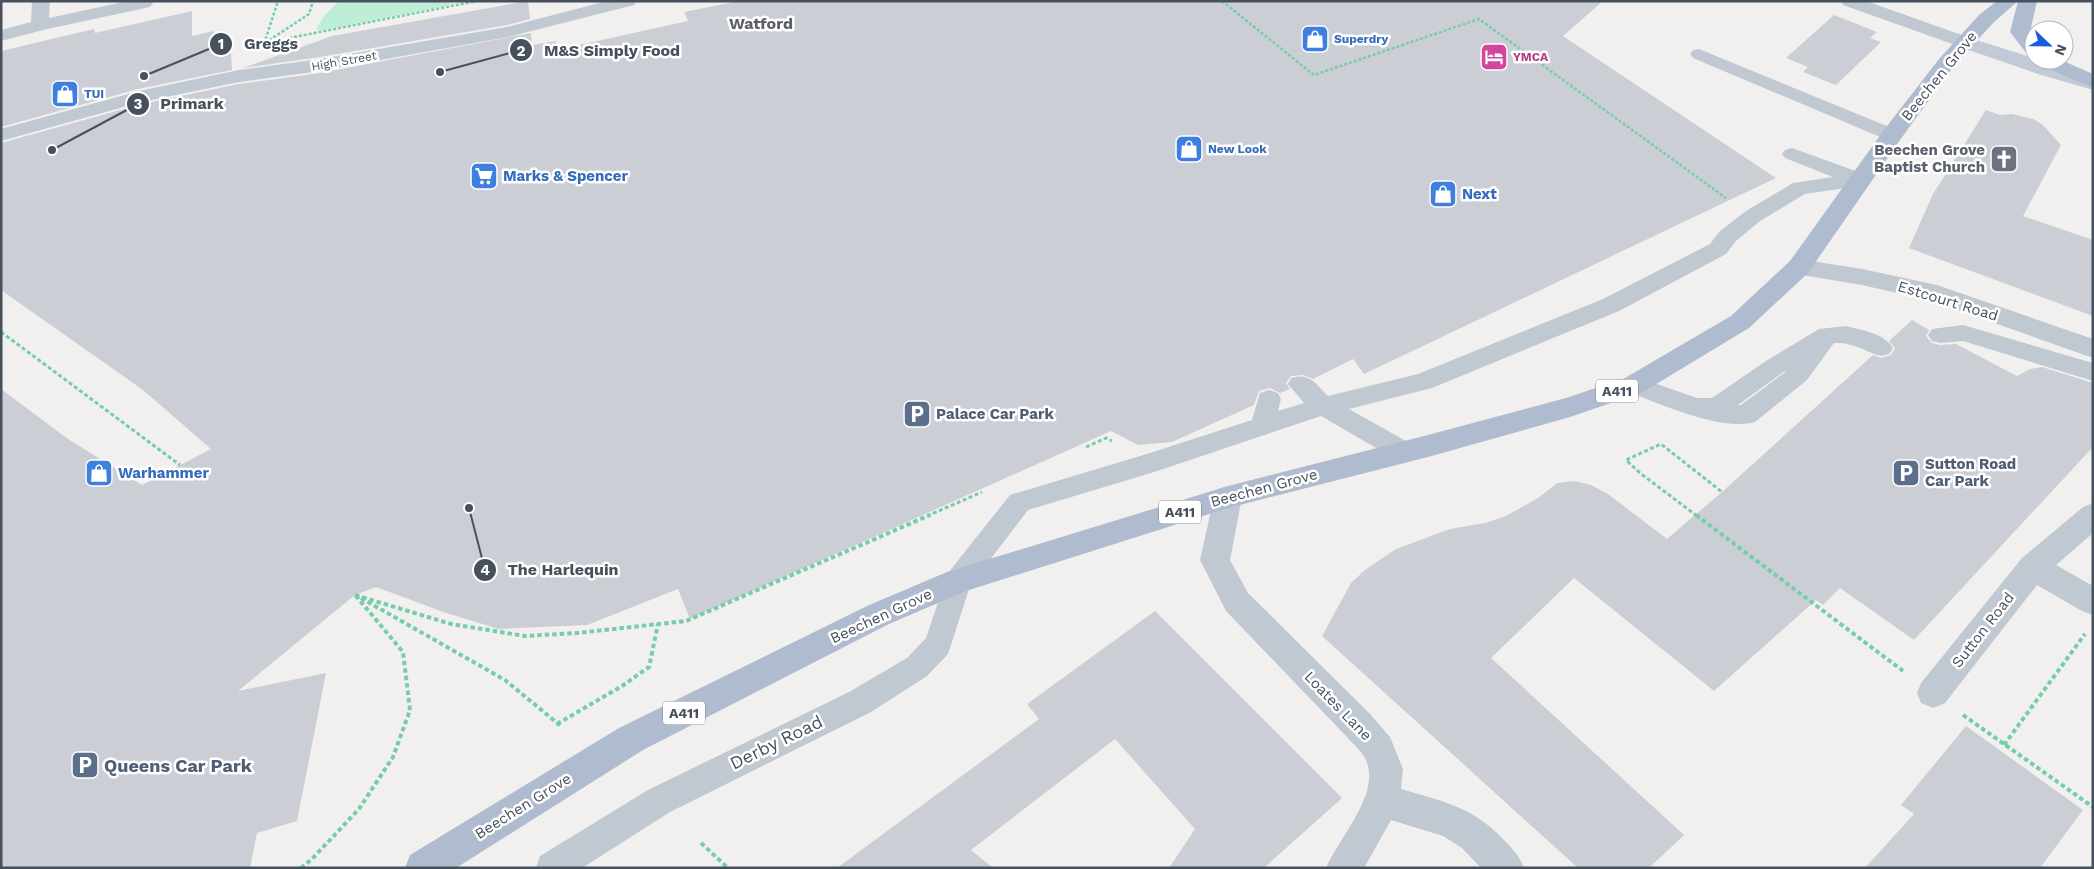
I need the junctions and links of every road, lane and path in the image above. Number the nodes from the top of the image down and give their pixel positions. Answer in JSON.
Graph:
{"nodes":[{"id":1,"x":41,"y":1,"type":"edge"},
{"id":2,"x":278,"y":1,"type":"edge"},
{"id":3,"x":313,"y":1,"type":"edge"},
{"id":4,"x":477,"y":1,"type":"edge"},
{"id":5,"x":628,"y":1,"type":"edge"},
{"id":6,"x":1222,"y":1,"type":"edge"},
{"id":7,"x":1849,"y":1,"type":"edge"},
{"id":8,"x":2009,"y":1,"type":"edge"},
{"id":9,"x":2028,"y":1,"type":"edge"},
{"id":10,"x":144,"y":3,"type":"dead end"},
{"id":11,"x":40,"y":25,"type":"junction"},
{"id":12,"x":1,"y":36,"type":"edge"},
{"id":13,"x":2024,"y":38,"type":"edge"},
{"id":14,"x":284,"y":39,"type":"dead end"},
{"id":15,"x":274,"y":41,"type":"dead end"},
{"id":16,"x":1964,"y":42,"type":"junction"},
{"id":17,"x":265,"y":43,"type":"junction"},
{"id":18,"x":1699,"y":54,"type":"dead end"},
{"id":19,"x":2066,"y":70,"type":"edge"},
{"id":20,"x":252,"y":75,"type":"junction"},
{"id":21,"x":2093,"y":83,"type":"edge"},
{"id":22,"x":1,"y":135,"type":"edge"},
{"id":23,"x":1892,"y":135,"type":"junction"},
{"id":24,"x":1792,"y":154,"type":"dead end"},
{"id":25,"x":1859,"y":180,"type":"junction"},
{"id":26,"x":1728,"y":200,"type":"dead end"},
{"id":27,"x":1799,"y":267,"type":"junction"},
{"id":28,"x":1,"y":332,"type":"edge"},
{"id":29,"x":1940,"y":335,"type":"dead end"},
{"id":30,"x":1881,"y":348,"type":"dead end"},
{"id":31,"x":2093,"y":349,"type":"edge"},
{"id":32,"x":2093,"y":372,"type":"edge"},
{"id":33,"x":1300,"y":384,"type":"dead end"},
{"id":34,"x":1634,"y":385,"type":"junction"},
{"id":35,"x":1269,"y":398,"type":"dead end"},
{"id":36,"x":1323,"y":406,"type":"junction"},
{"id":37,"x":1263,"y":425,"type":"junction"},
{"id":38,"x":1119,"y":445,"type":"dead end"},
{"id":39,"x":1079,"y":450,"type":"dead end"},
{"id":40,"x":1404,"y":452,"type":"junction"},
{"id":41,"x":180,"y":465,"type":"dead end"},
{"id":42,"x":990,"y":489,"type":"dead end"},
{"id":43,"x":1722,"y":492,"type":"dead end"},
{"id":44,"x":1228,"y":497,"type":"junction"},
{"id":45,"x":2093,"y":515,"type":"edge"},
{"id":46,"x":2033,"y":567,"type":"junction"},
{"id":47,"x":958,"y":581,"type":"junction"},
{"id":48,"x":355,"y":595,"type":"junction"},
{"id":49,"x":2090,"y":617,"type":"edge"},
{"id":50,"x":658,"y":624,"type":"junction"},
{"id":51,"x":1933,"y":694,"type":"junction"},
{"id":52,"x":2004,"y":745,"type":"junction"},
{"id":53,"x":1382,"y":801,"type":"junction"},
{"id":54,"x":2093,"y":808,"type":"edge"},
{"id":55,"x":701,"y":843,"type":"dead end"},
{"id":56,"x":301,"y":868,"type":"edge"},
{"id":57,"x":422,"y":868,"type":"edge"},
{"id":58,"x":552,"y":868,"type":"edge"},
{"id":59,"x":728,"y":868,"type":"edge"},
{"id":60,"x":1344,"y":868,"type":"edge"},
{"id":61,"x":1506,"y":868,"type":"edge"}],
"edges":[{"from":1,"to":11,"type":"lane"},
{"from":2,"to":17,"type":"path"},
{"from":3,"to":17,"type":"path"},
{"from":4,"to":14,"type":"path"},
{"from":5,"to":20,"type":"lane","name":"High Street"},
{"from":6,"to":26,"type":"path"},
{"from":7,"to":16,"type":"lane"},
{"from":8,"to":16,"type":"main road","name":"Beechen Grove","number":"A411"},
{"from":9,"to":13,"type":"main road"},
{"from":10,"to":11,"type":"lane"},
{"from":11,"to":12,"type":"lane"},
{"from":15,"to":17,"type":"path"},
{"from":16,"to":21,"type":"street"},
{"from":16,"to":23,"type":"main road","name":"Beechen Grove","number":"A411"},
{"from":17,"to":20,"type":"path"},
{"from":18,"to":23,"type":"lane"},
{"from":19,"to":21,"type":"main road"},
{"from":20,"to":22,"type":"lane","name":"High Street"},
{"from":23,"to":25,"type":"main road","name":"Beechen Grove","number":"A411"},
{"from":24,"to":25,"type":"lane"},
{"from":25,"to":27,"type":"main road","name":"Beechen Grove","number":"A411"},
{"from":25,"to":36,"type":"lane"},
{"from":27,"to":31,"type":"street","name":"Estcourt Road"},
{"from":27,"to":34,"type":"main road","name":"Beechen Grove","number":"A411"},
{"from":28,"to":41,"type":"path"},
{"from":29,"to":32,"type":"lane"},
{"from":30,"to":34,"type":"lane"},
{"from":33,"to":36,"type":"lane"},
{"from":34,"to":40,"type":"main road","name":"Beechen Grove","number":"A411"},
{"from":35,"to":37,"type":"lane"},
{"from":36,"to":37,"type":"lane"},
{"from":36,"to":40,"type":"lane"},
{"from":37,"to":47,"type":"lane"},
{"from":38,"to":39,"type":"path"},
{"from":40,"to":44,"type":"main road","name":"Beechen Grove","number":"A411"},
{"from":42,"to":50,"type":"path"},
{"from":43,"to":51,"type":"path"},
{"from":44,"to":47,"type":"main road","name":"Beechen Grove","number":"A411"},
{"from":44,"to":53,"type":"street","name":"Loates Lane"},
{"from":45,"to":46,"type":"street","name":"Sutton Road"},
{"from":46,"to":49,"type":"street"},
{"from":46,"to":51,"type":"street","name":"Sutton Road"},
{"from":47,"to":57,"type":"main road","name":"Beechen Grove","number":"A411"},
{"from":47,"to":58,"type":"lane","name":"Derby Road"},
{"from":48,"to":50,"type":"path"},
{"from":48,"to":50,"type":"path"},
{"from":48,"to":56,"type":"path"},
{"from":49,"to":52,"type":"path"},
{"from":51,"to":52,"type":"path"},
{"from":52,"to":54,"type":"path"},
{"from":53,"to":60,"type":"street"},
{"from":53,"to":61,"type":"street"},
{"from":55,"to":59,"type":"path"}]}
